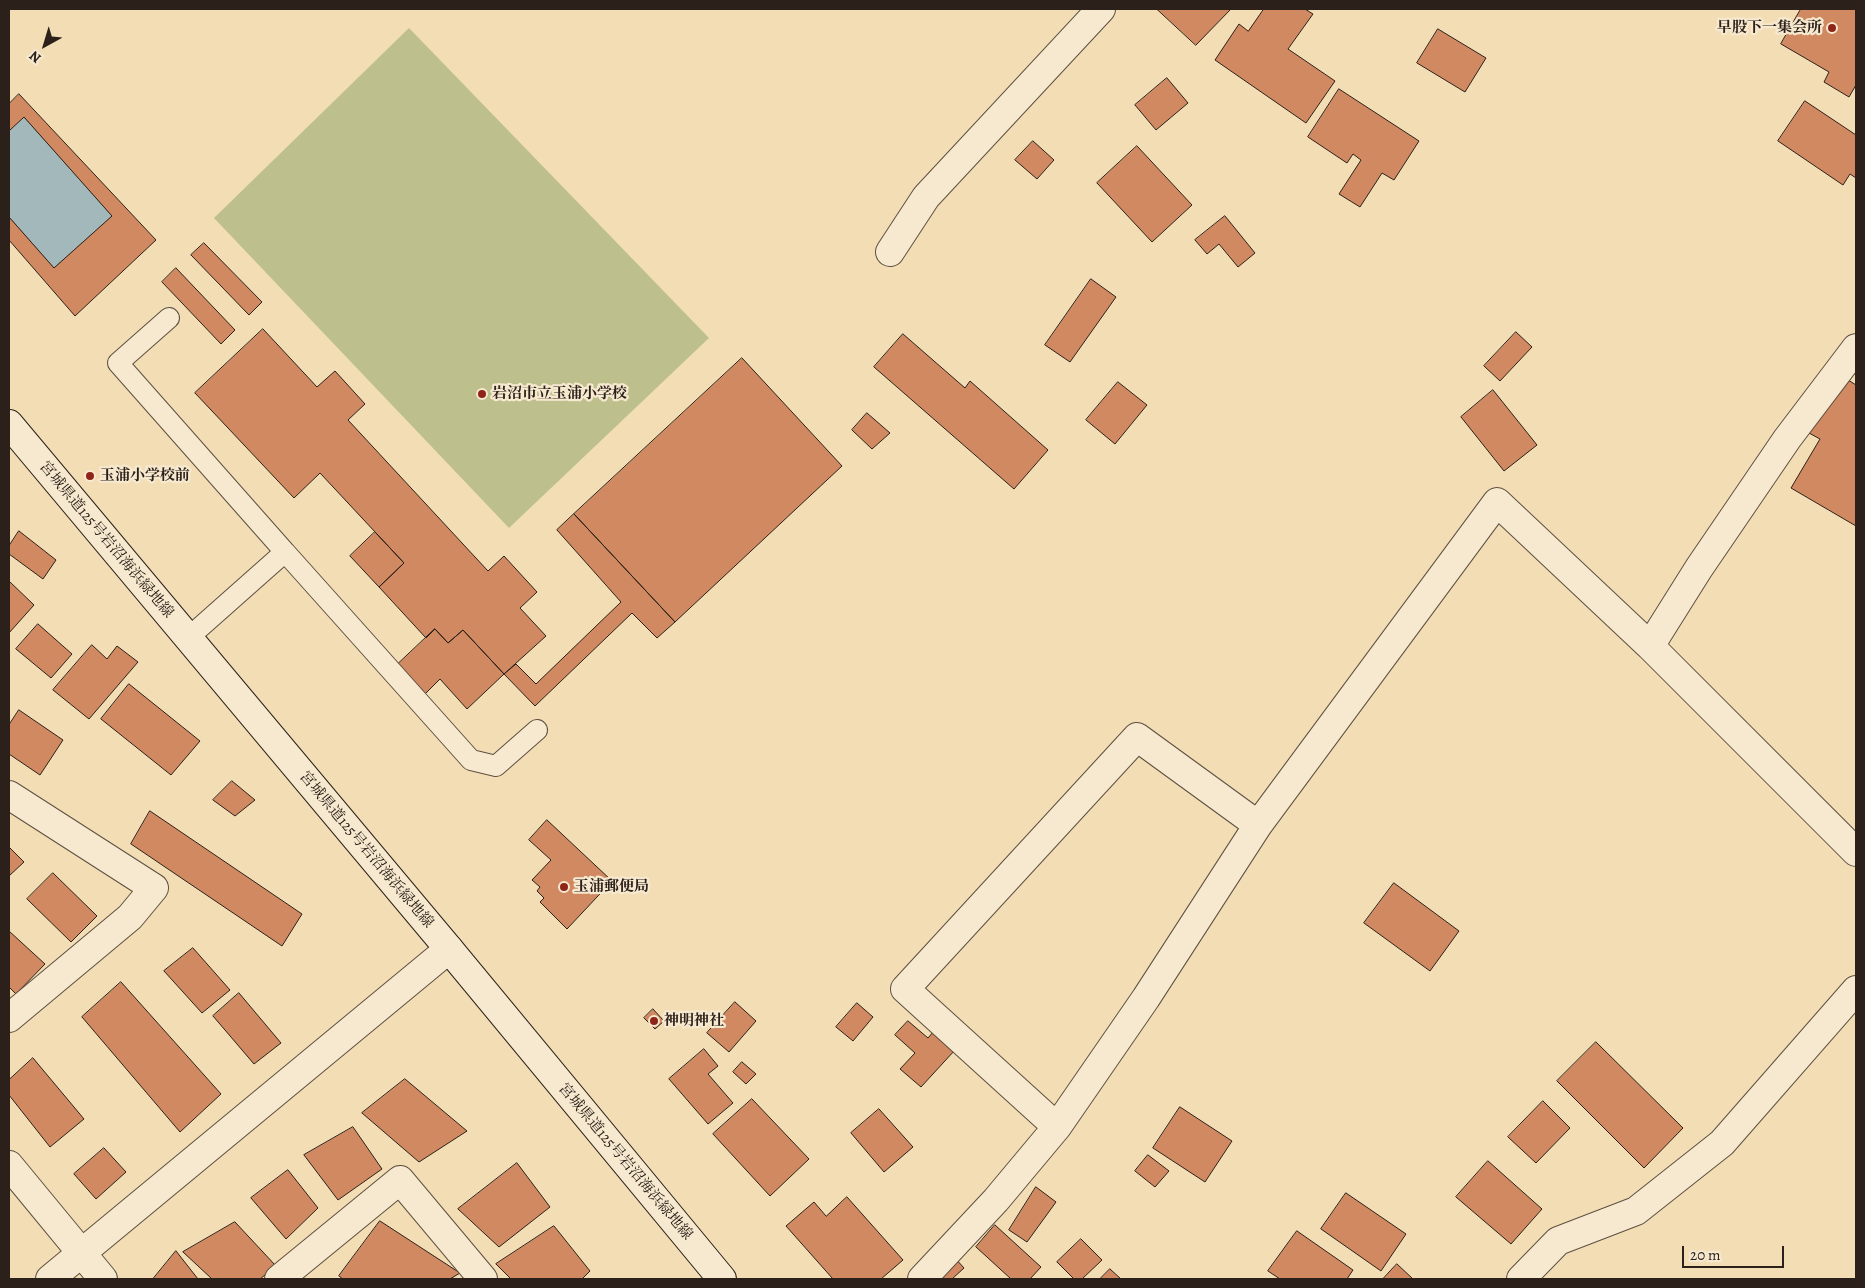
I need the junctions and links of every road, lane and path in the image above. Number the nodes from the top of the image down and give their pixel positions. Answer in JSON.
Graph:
{"nodes":[{"id":1,"x":1101,"y":9,"type":"edge"},
{"id":2,"x":890,"y":252,"type":"dead end"},
{"id":3,"x":169,"y":318,"type":"dead end"},
{"id":4,"x":1856,"y":348,"type":"edge"},
{"id":5,"x":9,"y":424,"type":"edge"},
{"id":6,"x":285,"y":552,"type":"junction"},
{"id":7,"x":188,"y":638,"type":"junction"},
{"id":8,"x":1650,"y":646,"type":"junction"},
{"id":9,"x":537,"y":730,"type":"dead end"},
{"id":10,"x":9,"y":795,"type":"edge"},
{"id":11,"x":1258,"y":824,"type":"junction"},
{"id":12,"x":1856,"y":852,"type":"edge"},
{"id":13,"x":449,"y":949,"type":"junction"},
{"id":14,"x":1856,"y":990,"type":"edge"},
{"id":15,"x":9,"y":1018,"type":"edge"},
{"id":16,"x":1057,"y":1127,"type":"junction"},
{"id":17,"x":9,"y":1165,"type":"edge"},
{"id":18,"x":82,"y":1253,"type":"junction"},
{"id":19,"x":50,"y":1279,"type":"edge"},
{"id":20,"x":103,"y":1279,"type":"edge"},
{"id":21,"x":279,"y":1279,"type":"edge"},
{"id":22,"x":484,"y":1279,"type":"edge"},
{"id":23,"x":722,"y":1279,"type":"edge"},
{"id":24,"x":922,"y":1279,"type":"edge"},
{"id":25,"x":1521,"y":1279,"type":"edge"}],
"edges":[{"from":1,"to":2,"type":"street"},
{"from":3,"to":6,"type":"lane"},
{"from":4,"to":8,"type":"street"},
{"from":5,"to":7,"type":"street","name":"宮城県道125号岩沼海浜緑地線"},
{"from":6,"to":7,"type":"lane"},
{"from":6,"to":9,"type":"lane"},
{"from":7,"to":13,"type":"street","name":"宮城県道125号岩沼海浜緑地線"},
{"from":8,"to":11,"type":"street"},
{"from":8,"to":12,"type":"street"},
{"from":10,"to":15,"type":"street"},
{"from":11,"to":16,"type":"street"},
{"from":11,"to":16,"type":"street"},
{"from":13,"to":18,"type":"street"},
{"from":13,"to":23,"type":"street","name":"宮城県道125号岩沼海浜緑地線"},
{"from":14,"to":25,"type":"street"},
{"from":16,"to":24,"type":"street"},
{"from":17,"to":18,"type":"street"},
{"from":18,"to":19,"type":"street"},
{"from":18,"to":20,"type":"street"},
{"from":21,"to":22,"type":"street"}]}
